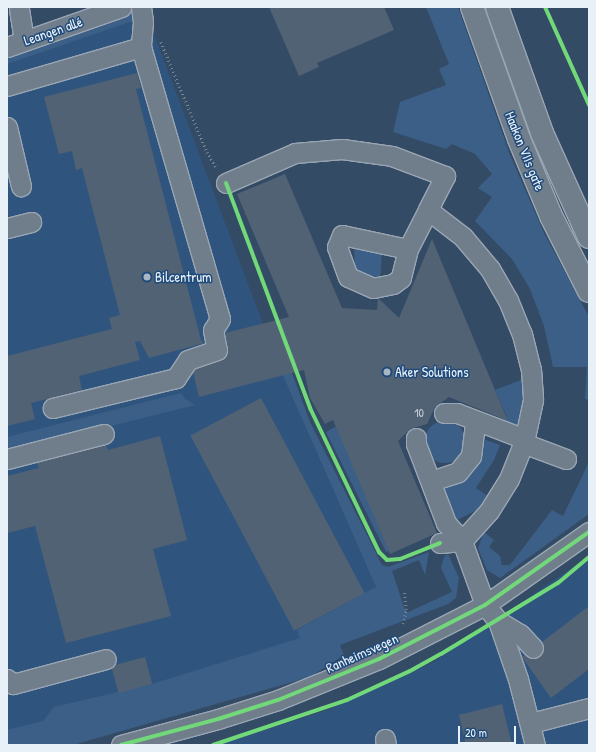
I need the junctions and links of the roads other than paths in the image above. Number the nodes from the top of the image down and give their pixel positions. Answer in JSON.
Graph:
{"nodes":[{"id":1,"x":121,"y":7,"type":"edge"},
{"id":2,"x":141,"y":7,"type":"edge"},
{"id":3,"x":472,"y":7,"type":"edge"},
{"id":4,"x":497,"y":7,"type":"edge"},
{"id":5,"x":19,"y":9,"type":"dead end"},
{"id":6,"x":16,"y":43,"type":"edge"},
{"id":7,"x":141,"y":46,"type":"junction"},
{"id":8,"x":7,"y":86,"type":"edge"},
{"id":9,"x":7,"y":127,"type":"edge"},
{"id":10,"x":226,"y":183,"type":"road end"},
{"id":11,"x":21,"y":186,"type":"dead end"},
{"id":12,"x":428,"y":210,"type":"junction"},
{"id":13,"x":31,"y":222,"type":"dead end"},
{"id":14,"x":7,"y":228,"type":"edge"},
{"id":15,"x":589,"y":237,"type":"edge"},
{"id":16,"x":408,"y":249,"type":"dead end"},
{"id":17,"x":589,"y":291,"type":"edge"},
{"id":18,"x":53,"y":408,"type":"dead end"},
{"id":19,"x":444,"y":413,"type":"dead end"},
{"id":20,"x":475,"y":421,"type":"junction"},
{"id":21,"x":104,"y":434,"type":"dead end"},
{"id":22,"x":416,"y":438,"type":"dead end"},
{"id":23,"x":524,"y":441,"type":"junction"},
{"id":24,"x":7,"y":459,"type":"edge"},
{"id":25,"x":566,"y":459,"type":"dead end"},
{"id":26,"x":431,"y":481,"type":"junction"},
{"id":27,"x":589,"y":532,"type":"edge"},
{"id":28,"x":462,"y":541,"type":"junction"},
{"id":29,"x":440,"y":543,"type":"dead end"},
{"id":30,"x":485,"y":605,"type":"junction"},
{"id":31,"x":498,"y":621,"type":"junction"},
{"id":32,"x":533,"y":648,"type":"dead end"},
{"id":33,"x":106,"y":659,"type":"dead end"},
{"id":34,"x":7,"y":679,"type":"edge"},
{"id":35,"x":589,"y":708,"type":"edge"},
{"id":36,"x":531,"y":723,"type":"junction"},
{"id":37,"x":121,"y":745,"type":"edge"},
{"id":38,"x":535,"y":745,"type":"edge"}],
"edges":[{"from":1,"to":6,"type":"street","name":"Leangen allé"},
{"from":2,"to":7,"type":"street"},
{"from":3,"to":17,"type":"main road","name":"Haakon VIIs gate"},
{"from":4,"to":15,"type":"main road","name":"Haakon VIIs gate"},
{"from":5,"to":6,"type":"street"},
{"from":7,"to":8,"type":"street"},
{"from":7,"to":18,"type":"street"},
{"from":9,"to":11,"type":"street"},
{"from":10,"to":12,"type":"street"},
{"from":12,"to":16,"type":"street"},
{"from":12,"to":23,"type":"street"},
{"from":13,"to":14,"type":"street"},
{"from":19,"to":20,"type":"street"},
{"from":20,"to":23,"type":"street"},
{"from":20,"to":26,"type":"street"},
{"from":21,"to":24,"type":"street"},
{"from":22,"to":26,"type":"street"},
{"from":23,"to":25,"type":"street"},
{"from":23,"to":28,"type":"street"},
{"from":26,"to":28,"type":"street"},
{"from":27,"to":30,"type":"street","name":"Ranheimsvegen"},
{"from":28,"to":29,"type":"street"},
{"from":28,"to":30,"type":"street"},
{"from":30,"to":31,"type":"street"},
{"from":30,"to":37,"type":"street","name":"Ranheimsvegen"},
{"from":31,"to":32,"type":"street"},
{"from":31,"to":36,"type":"street"},
{"from":33,"to":34,"type":"street"},
{"from":35,"to":36,"type":"street"},
{"from":36,"to":38,"type":"street"}]}
